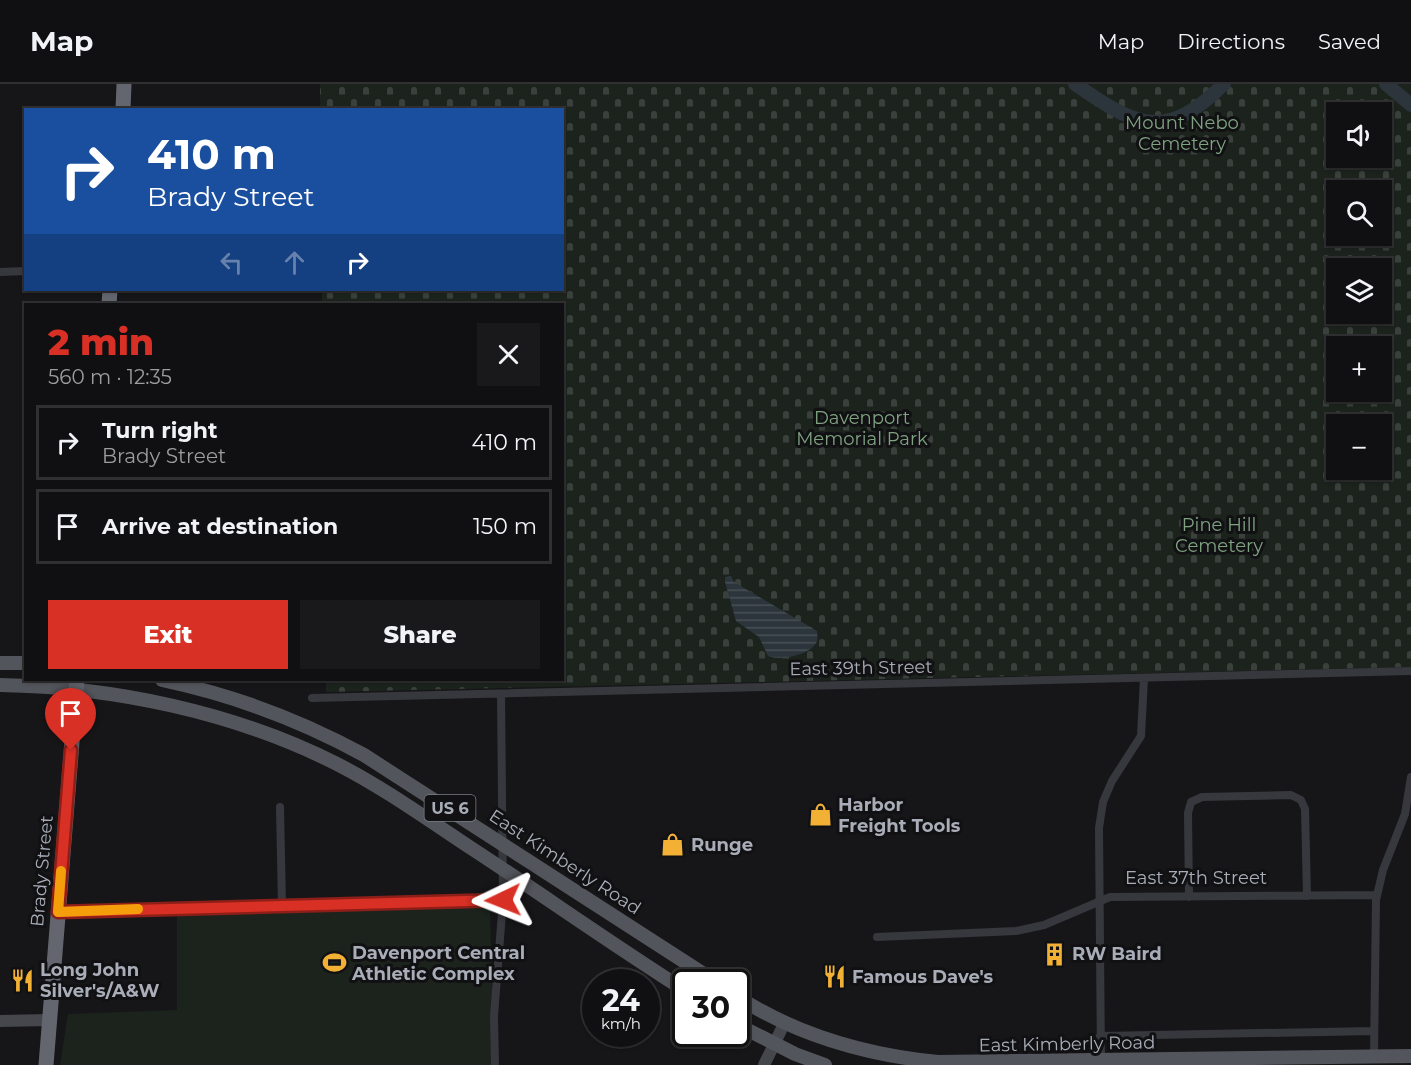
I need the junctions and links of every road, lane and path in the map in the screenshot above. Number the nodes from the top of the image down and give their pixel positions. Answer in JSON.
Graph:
{"nodes":[{"id":1,"x":124,"y":84,"type":"edge"},
{"id":2,"x":123,"y":108,"type":"edge"},
{"id":3,"x":24,"y":271,"type":"edge"},
{"id":4,"x":0,"y":272,"type":"edge"},
{"id":5,"x":0,"y":663,"type":"edge"},
{"id":6,"x":24,"y":663,"type":"edge"},
{"id":7,"x":1411,"y":671,"type":"edge"},
{"id":8,"x":1144,"y":678,"type":"junction"},
{"id":9,"x":166,"y":681,"type":"edge"},
{"id":10,"x":0,"y":685,"type":"edge"},
{"id":11,"x":77,"y":685,"type":"edge"},
{"id":12,"x":501,"y":693,"type":"junction"},
{"id":13,"x":312,"y":698,"type":"dead end"},
{"id":14,"x":1411,"y":777,"type":"edge"},
{"id":15,"x":280,"y":807,"type":"dead end"},
{"id":16,"x":502,"y":843,"type":"junction"},
{"id":17,"x":503,"y":868,"type":"junction"},
{"id":18,"x":1377,"y":895,"type":"junction"},
{"id":19,"x":1306,"y":896,"type":"junction"},
{"id":20,"x":1190,"y":897,"type":"junction"},
{"id":21,"x":503,"y":900,"type":"junction"},
{"id":22,"x":1099,"y":901,"type":"junction"},
{"id":23,"x":282,"y":906,"type":"junction"},
{"id":24,"x":58,"y":912,"type":"junction"},
{"id":25,"x":877,"y":937,"type":"dead end"},
{"id":26,"x":696,"y":969,"type":"edge"},
{"id":27,"x":672,"y":983,"type":"edge"},
{"id":28,"x":750,"y":1004,"type":"edge"},
{"id":29,"x":50,"y":1020,"type":"junction"},
{"id":30,"x":0,"y":1022,"type":"edge"},
{"id":31,"x":784,"y":1022,"type":"junction"},
{"id":32,"x":750,"y":1031,"type":"edge"},
{"id":33,"x":1374,"y":1031,"type":"junction"},
{"id":34,"x":1100,"y":1036,"type":"junction"},
{"id":35,"x":773,"y":1043,"type":"junction"},
{"id":36,"x":1411,"y":1056,"type":"edge"},
{"id":37,"x":1374,"y":1057,"type":"junction"},
{"id":38,"x":1101,"y":1063,"type":"edge"},
{"id":39,"x":46,"y":1065,"type":"edge"},
{"id":40,"x":495,"y":1065,"type":"edge"},
{"id":41,"x":764,"y":1065,"type":"edge"},
{"id":42,"x":825,"y":1065,"type":"edge"}],
"edges":[{"from":1,"to":2,"type":"highway"},
{"from":3,"to":4,"type":"street"},
{"from":5,"to":6,"type":"main road"},
{"from":7,"to":8,"type":"street","name":"East 39th Street"},
{"from":8,"to":12,"type":"street","name":"East 39th Street"},
{"from":8,"to":22,"type":"street"},
{"from":9,"to":16,"type":"main road","name":"East Kimberly Road","number":"US 6"},
{"from":10,"to":11,"type":"main road","number":"US 6"},
{"from":11,"to":17,"type":"main road","number":"US 6"},
{"from":11,"to":24,"type":"highway","name":"Brady Street"},
{"from":12,"to":13,"type":"street","name":"East 39th Street"},
{"from":12,"to":16,"type":"street"},
{"from":14,"to":18,"type":"street"},
{"from":15,"to":23,"type":"street"},
{"from":16,"to":17,"type":"street"},
{"from":16,"to":26,"type":"main road","name":"East Kimberly Road","number":"US 6"},
{"from":17,"to":21,"type":"street"},
{"from":17,"to":27,"type":"main road","number":"US 6"},
{"from":18,"to":19,"type":"street","name":"East 37th Street"},
{"from":18,"to":33,"type":"street"},
{"from":19,"to":20,"type":"street","name":"East 37th Street"},
{"from":19,"to":20,"type":"street"},
{"from":20,"to":22,"type":"street","name":"East 37th Street"},
{"from":21,"to":23,"type":"street"},
{"from":21,"to":40,"type":"street"},
{"from":22,"to":25,"type":"street","name":"East 37th Street"},
{"from":22,"to":34,"type":"street"},
{"from":23,"to":24,"type":"street"},
{"from":24,"to":29,"type":"highway","name":"Brady Street"},
{"from":28,"to":31,"type":"main road","name":"East Kimberly Road"},
{"from":29,"to":30,"type":"street"},
{"from":29,"to":39,"type":"highway","name":"Brady Street"},
{"from":31,"to":35,"type":"street"},
{"from":31,"to":38,"type":"main road","name":"East Kimberly Road"},
{"from":32,"to":35,"type":"main road"},
{"from":33,"to":34,"type":"street"},
{"from":33,"to":37,"type":"street"},
{"from":34,"to":38,"type":"street"},
{"from":35,"to":41,"type":"street"},
{"from":35,"to":42,"type":"main road"},
{"from":36,"to":37,"type":"main road","name":"East Kimberly Road"},
{"from":37,"to":38,"type":"main road","name":"East Kimberly Road"}]}
